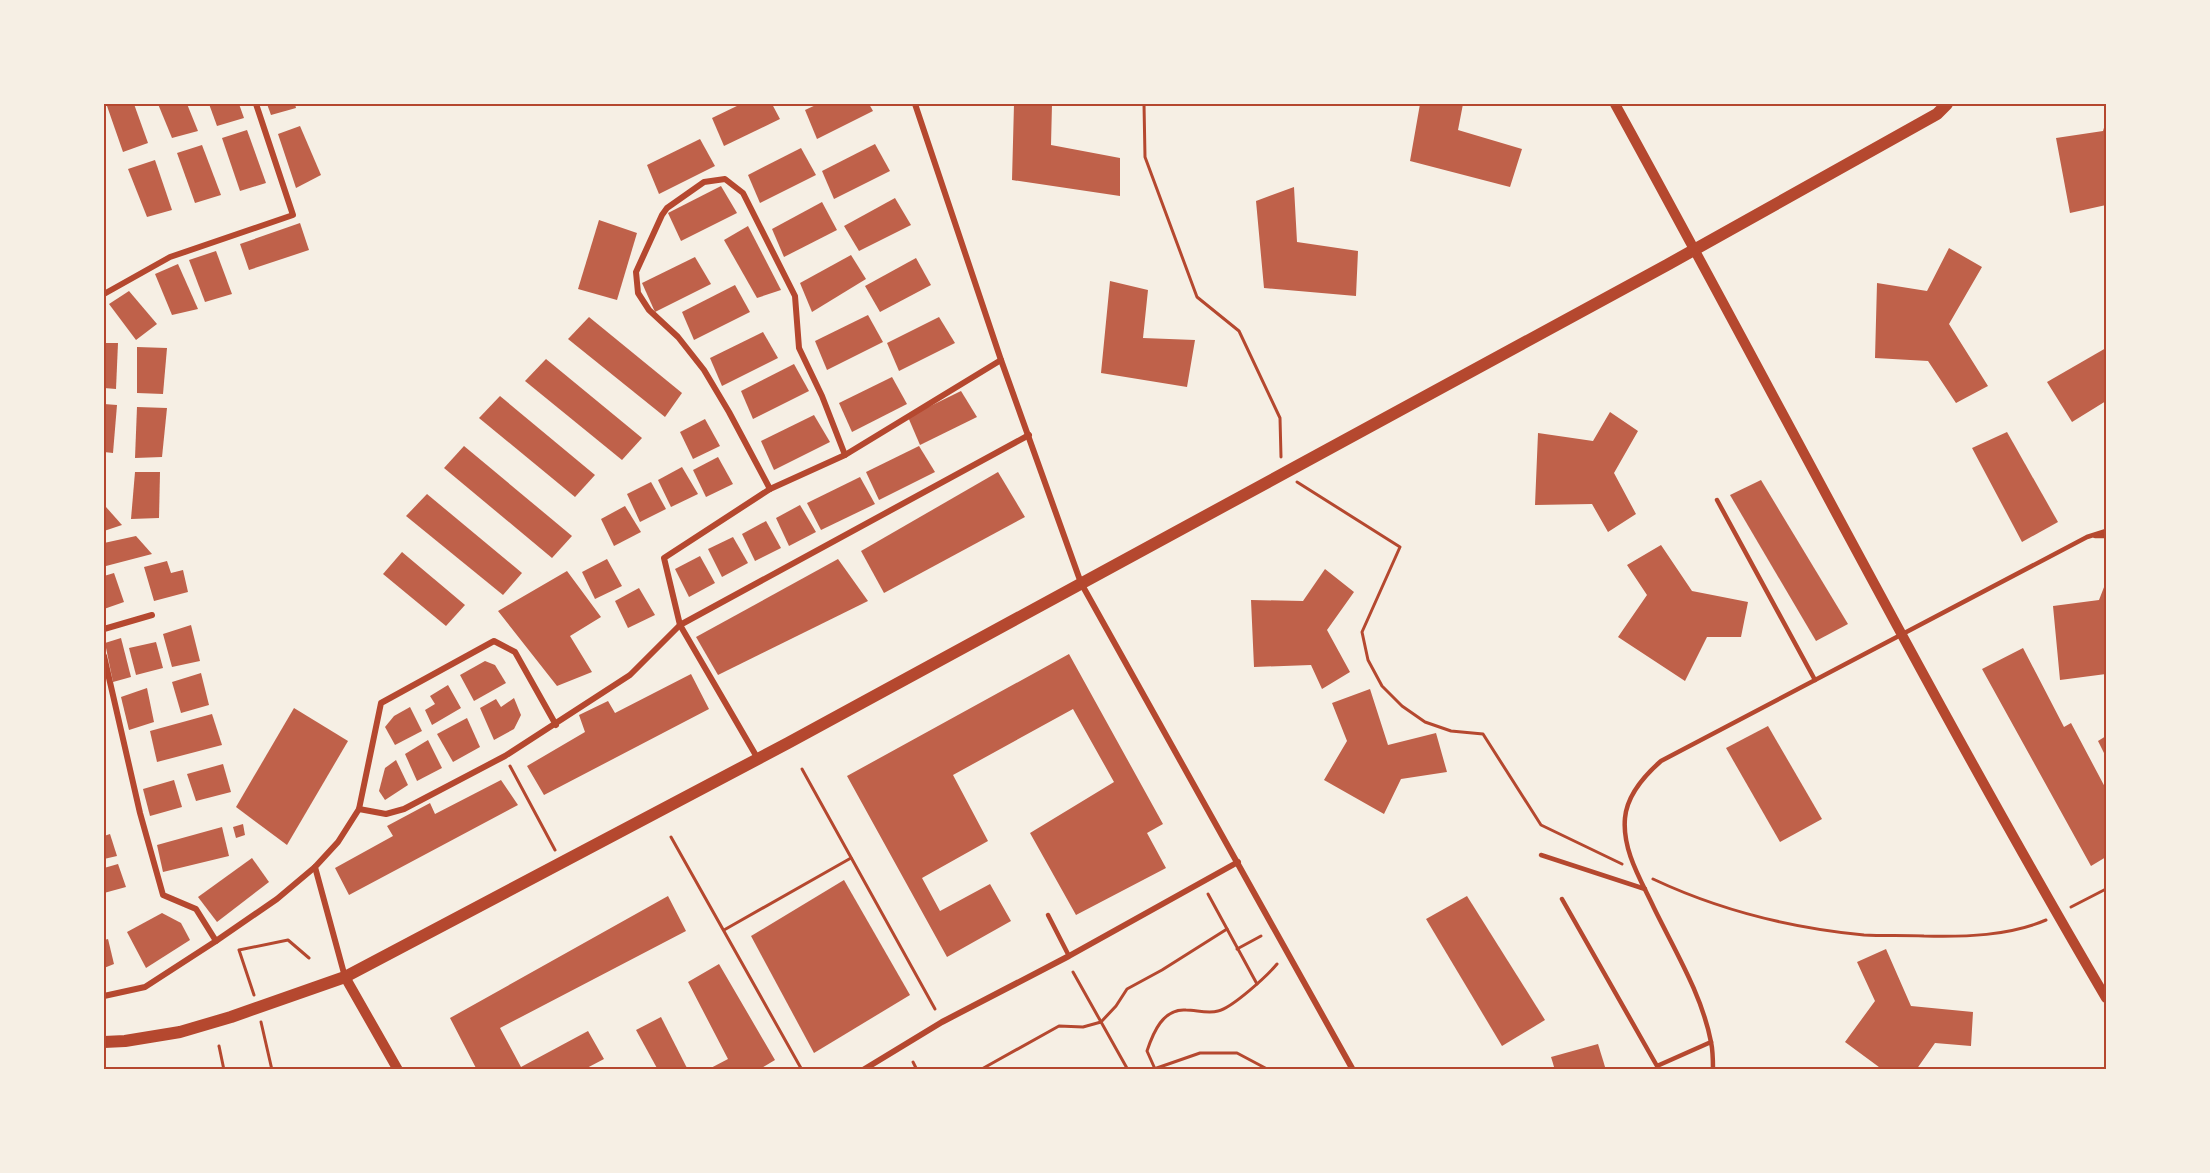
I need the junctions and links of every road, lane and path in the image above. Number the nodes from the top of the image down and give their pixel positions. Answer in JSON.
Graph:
{"nodes":[{"id":1,"x":256,"y":104,"type":"edge"},
{"id":2,"x":915,"y":104,"type":"edge"},
{"id":3,"x":1144,"y":104,"type":"edge"},
{"id":4,"x":1615,"y":104,"type":"edge"},
{"id":5,"x":1947,"y":104,"type":"edge"},
{"id":6,"x":1694,"y":249,"type":"junction"},
{"id":7,"x":104,"y":294,"type":"edge"},
{"id":8,"x":1001,"y":360,"type":"junction"},
{"id":9,"x":1275,"y":406,"type":"dead end"},
{"id":10,"x":1029,"y":435,"type":"junction"},
{"id":11,"x":845,"y":454,"type":"junction"},
{"id":12,"x":770,"y":489,"type":"junction"},
{"id":13,"x":1717,"y":500,"type":"dead end"},
{"id":14,"x":1335,"y":506,"type":"dead end"},
{"id":15,"x":2106,"y":531,"type":"edge"},
{"id":16,"x":2106,"y":536,"type":"edge"},
{"id":17,"x":2087,"y":537,"type":"junction"},
{"id":18,"x":1081,"y":583,"type":"junction"},
{"id":19,"x":152,"y":615,"type":"dead end"},
{"id":20,"x":680,"y":625,"type":"junction"},
{"id":21,"x":104,"y":629,"type":"edge"},
{"id":22,"x":1901,"y":634,"type":"junction"},
{"id":23,"x":104,"y":656,"type":"edge"},
{"id":24,"x":1815,"y":680,"type":"junction"},
{"id":25,"x":556,"y":725,"type":"junction"},
{"id":26,"x":505,"y":756,"type":"junction"},
{"id":27,"x":758,"y":760,"type":"junction"},
{"id":28,"x":802,"y":769,"type":"dead end"},
{"id":29,"x":359,"y":809,"type":"junction"},
{"id":30,"x":671,"y":837,"type":"dead end"},
{"id":31,"x":1541,"y":855,"type":"dead end"},
{"id":32,"x":851,"y":858,"type":"junction"},
{"id":33,"x":561,"y":862,"type":"junction"},
{"id":34,"x":1238,"y":862,"type":"junction"},
{"id":35,"x":315,"y":867,"type":"junction"},
{"id":36,"x":1637,"y":871,"type":"junction"},
{"id":37,"x":1645,"y":889,"type":"junction"},
{"id":38,"x":1208,"y":894,"type":"dead end"},
{"id":39,"x":1562,"y":898,"type":"dead end"},
{"id":40,"x":1048,"y":915,"type":"dead end"},
{"id":41,"x":1227,"y":929,"type":"junction"},
{"id":42,"x":723,"y":930,"type":"junction"},
{"id":43,"x":2018,"y":930,"type":"dead end"},
{"id":44,"x":1261,"y":936,"type":"dead end"},
{"id":45,"x":288,"y":940,"type":"dead end"},
{"id":46,"x":216,"y":941,"type":"junction"},
{"id":47,"x":1238,"y":949,"type":"junction"},
{"id":48,"x":1069,"y":956,"type":"junction"},
{"id":49,"x":309,"y":958,"type":"dead end"},
{"id":50,"x":1277,"y":964,"type":"dead end"},
{"id":51,"x":1073,"y":972,"type":"dead end"},
{"id":52,"x":345,"y":977,"type":"junction"},
{"id":53,"x":1257,"y":984,"type":"junction"},
{"id":54,"x":104,"y":996,"type":"edge"},
{"id":55,"x":2106,"y":998,"type":"edge"},
{"id":56,"x":935,"y":1009,"type":"dead end"},
{"id":57,"x":1101,"y":1022,"type":"junction"},
{"id":58,"x":104,"y":1042,"type":"edge"},
{"id":59,"x":1711,"y":1042,"type":"junction"},
{"id":60,"x":219,"y":1046,"type":"dead end"},
{"id":61,"x":913,"y":1062,"type":"dead end"},
{"id":62,"x":1154,"y":1069,"type":"edge"},
{"id":63,"x":224,"y":1070,"type":"edge"},
{"id":64,"x":398,"y":1070,"type":"edge"},
{"id":65,"x":802,"y":1070,"type":"edge"},
{"id":66,"x":862,"y":1070,"type":"edge"},
{"id":67,"x":917,"y":1070,"type":"edge"},
{"id":68,"x":980,"y":1070,"type":"edge"},
{"id":69,"x":1128,"y":1070,"type":"edge"},
{"id":70,"x":1269,"y":1070,"type":"edge"},
{"id":71,"x":1353,"y":1070,"type":"edge"},
{"id":72,"x":1713,"y":1070,"type":"edge"}],
"edges":[{"from":1,"to":7,"type":"street"},
{"from":2,"to":8,"type":"street"},
{"from":3,"to":9,"type":"path"},
{"from":4,"to":6,"type":"street"},
{"from":5,"to":6,"type":"main road"},
{"from":6,"to":18,"type":"main road"},
{"from":6,"to":22,"type":"street"},
{"from":8,"to":10,"type":"street"},
{"from":8,"to":11,"type":"street"},
{"from":10,"to":18,"type":"street"},
{"from":10,"to":20,"type":"street"},
{"from":11,"to":12,"type":"street"},
{"from":11,"to":12,"type":"street"},
{"from":12,"to":20,"type":"street"},
{"from":13,"to":24,"type":"lane"},
{"from":14,"to":36,"type":"path"},
{"from":15,"to":17,"type":"lane"},
{"from":16,"to":17,"type":"lane"},
{"from":17,"to":22,"type":"lane"},
{"from":18,"to":27,"type":"main road"},
{"from":18,"to":34,"type":"street"},
{"from":19,"to":21,"type":"street"},
{"from":20,"to":25,"type":"street"},
{"from":20,"to":27,"type":"street"},
{"from":22,"to":24,"type":"lane"},
{"from":22,"to":55,"type":"street"},
{"from":23,"to":46,"type":"street"},
{"from":24,"to":36,"type":"lane"},
{"from":25,"to":26,"type":"street"},
{"from":25,"to":29,"type":"street"},
{"from":26,"to":29,"type":"street"},
{"from":26,"to":33,"type":"path"},
{"from":27,"to":33,"type":"main road"},
{"from":28,"to":32,"type":"path"},
{"from":29,"to":35,"type":"street"},
{"from":30,"to":42,"type":"path"},
{"from":31,"to":37,"type":"lane"},
{"from":32,"to":42,"type":"path"},
{"from":32,"to":56,"type":"path"},
{"from":33,"to":52,"type":"main road"},
{"from":34,"to":48,"type":"street"},
{"from":34,"to":71,"type":"street"},
{"from":35,"to":46,"type":"street"},
{"from":35,"to":52,"type":"street"},
{"from":36,"to":37,"type":"lane"},
{"from":36,"to":43,"type":"path"},
{"from":37,"to":59,"type":"lane"},
{"from":38,"to":41,"type":"path"},
{"from":39,"to":59,"type":"lane"},
{"from":40,"to":48,"type":"lane"},
{"from":41,"to":47,"type":"path"},
{"from":41,"to":57,"type":"path"},
{"from":42,"to":65,"type":"path"},
{"from":44,"to":47,"type":"path"},
{"from":45,"to":49,"type":"path"},
{"from":46,"to":54,"type":"street"},
{"from":47,"to":53,"type":"path"},
{"from":48,"to":66,"type":"street"},
{"from":50,"to":53,"type":"path"},
{"from":51,"to":57,"type":"path"},
{"from":52,"to":58,"type":"main road"},
{"from":52,"to":64,"type":"street"},
{"from":53,"to":62,"type":"path"},
{"from":57,"to":68,"type":"path"},
{"from":57,"to":69,"type":"path"},
{"from":59,"to":72,"type":"lane"},
{"from":60,"to":63,"type":"path"},
{"from":61,"to":67,"type":"path"},
{"from":62,"to":70,"type":"path"}]}
